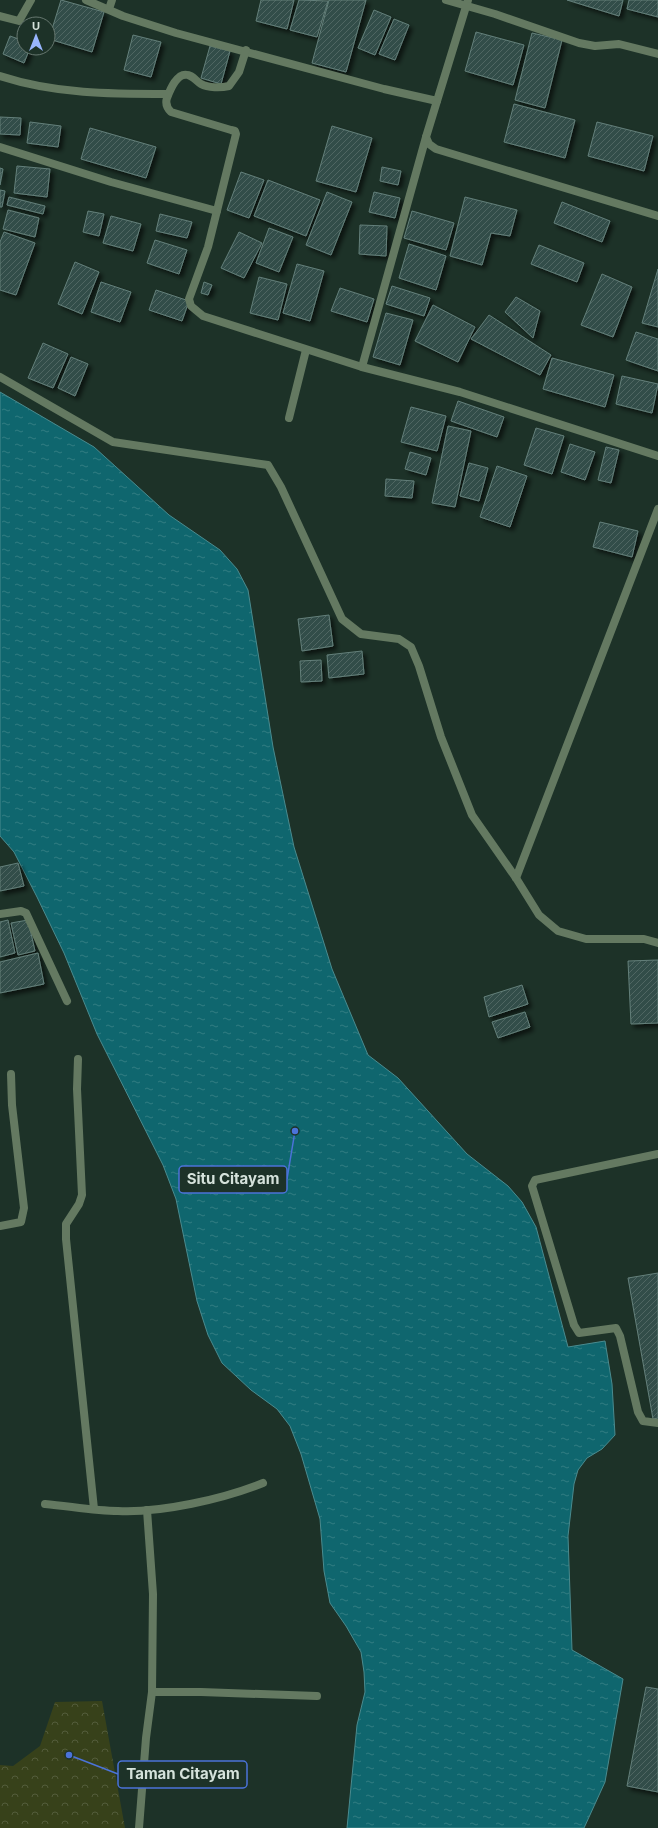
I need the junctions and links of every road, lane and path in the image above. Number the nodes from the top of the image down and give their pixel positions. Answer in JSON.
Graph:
{"nodes":[{"id":1,"x":31,"y":0,"type":"edge"},
{"id":2,"x":86,"y":0,"type":"edge"},
{"id":3,"x":112,"y":0,"type":"edge"},
{"id":4,"x":446,"y":0,"type":"edge"},
{"id":5,"x":467,"y":4,"type":"edge"},
{"id":6,"x":109,"y":9,"type":"junction"},
{"id":7,"x":0,"y":16,"type":"edge"},
{"id":8,"x":246,"y":50,"type":"junction"},
{"id":9,"x":658,"y":54,"type":"edge"},
{"id":10,"x":0,"y":76,"type":"edge"},
{"id":11,"x":168,"y":94,"type":"junction"},
{"id":12,"x":437,"y":101,"type":"junction"},
{"id":13,"x":426,"y":137,"type":"junction"},
{"id":14,"x":0,"y":147,"type":"edge"},
{"id":15,"x":217,"y":211,"type":"junction"},
{"id":16,"x":658,"y":216,"type":"edge"},
{"id":17,"x":306,"y":350,"type":"junction"},
{"id":18,"x":362,"y":367,"type":"junction"},
{"id":19,"x":0,"y":377,"type":"edge"},
{"id":20,"x":289,"y":418,"type":"dead end"},
{"id":21,"x":658,"y":456,"type":"edge"},
{"id":22,"x":658,"y":509,"type":"edge"},
{"id":23,"x":516,"y":878,"type":"junction"},
{"id":24,"x":0,"y":914,"type":"edge"},
{"id":25,"x":658,"y":943,"type":"edge"},
{"id":26,"x":67,"y":1001,"type":"dead end"},
{"id":27,"x":78,"y":1059,"type":"dead end"},
{"id":28,"x":11,"y":1074,"type":"dead end"},
{"id":29,"x":658,"y":1154,"type":"edge"},
{"id":30,"x":0,"y":1226,"type":"edge"},
{"id":31,"x":658,"y":1423,"type":"edge"},
{"id":32,"x":263,"y":1483,"type":"dead end"},
{"id":33,"x":45,"y":1504,"type":"dead end"},
{"id":34,"x":94,"y":1509,"type":"junction"},
{"id":35,"x":147,"y":1510,"type":"junction"},
{"id":36,"x":152,"y":1692,"type":"junction"},
{"id":37,"x":317,"y":1696,"type":"dead end"},
{"id":38,"x":139,"y":1828,"type":"edge"}],
"edges":[{"from":1,"to":7,"type":"street"},
{"from":2,"to":6,"type":"street"},
{"from":3,"to":6,"type":"street"},
{"from":4,"to":5,"type":"street"},
{"from":5,"to":9,"type":"street"},
{"from":5,"to":12,"type":"street"},
{"from":6,"to":8,"type":"street"},
{"from":8,"to":11,"type":"street"},
{"from":8,"to":12,"type":"street"},
{"from":10,"to":11,"type":"street"},
{"from":11,"to":15,"type":"street"},
{"from":12,"to":13,"type":"street"},
{"from":13,"to":16,"type":"street"},
{"from":13,"to":18,"type":"street"},
{"from":14,"to":15,"type":"street"},
{"from":15,"to":17,"type":"street"},
{"from":17,"to":18,"type":"street"},
{"from":17,"to":20,"type":"street"},
{"from":18,"to":21,"type":"street"},
{"from":19,"to":23,"type":"street"},
{"from":22,"to":23,"type":"street"},
{"from":23,"to":25,"type":"street"},
{"from":24,"to":26,"type":"street"},
{"from":27,"to":34,"type":"street"},
{"from":28,"to":30,"type":"street"},
{"from":29,"to":31,"type":"street"},
{"from":32,"to":35,"type":"street"},
{"from":33,"to":34,"type":"street"},
{"from":34,"to":35,"type":"street"},
{"from":35,"to":36,"type":"street"},
{"from":36,"to":37,"type":"street"},
{"from":36,"to":38,"type":"street"}]}
